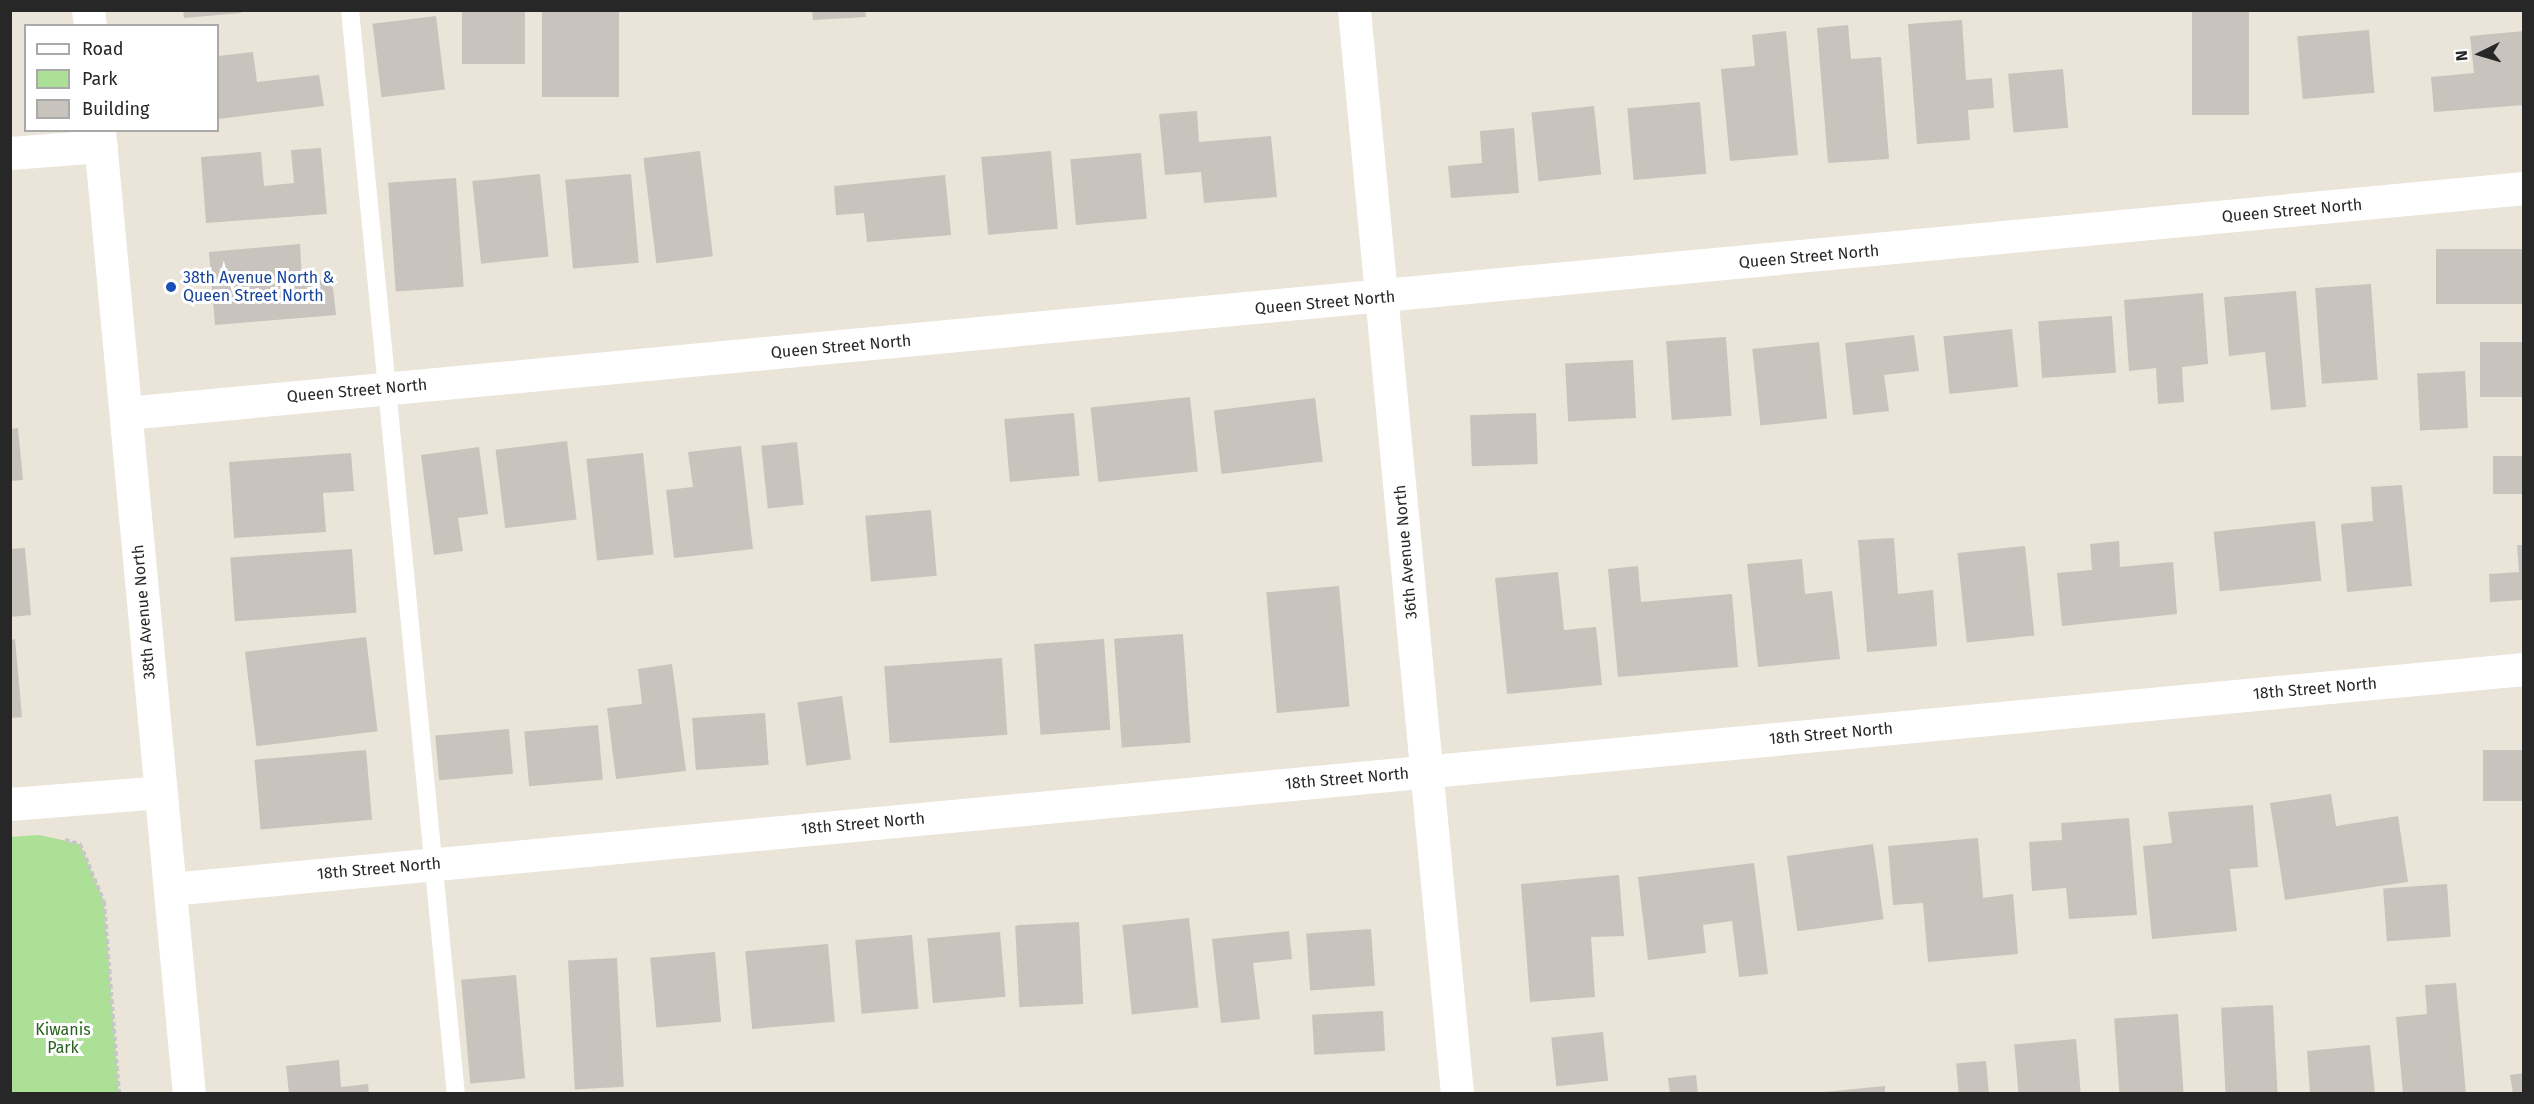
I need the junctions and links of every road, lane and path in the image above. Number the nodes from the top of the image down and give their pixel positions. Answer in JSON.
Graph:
{"nodes":[{"id":1,"x":350,"y":10,"type":"edge"},
{"id":2,"x":1354,"y":10,"type":"edge"},
{"id":3,"x":100,"y":138,"type":"edge"},
{"id":4,"x":10,"y":153,"type":"edge"},
{"id":5,"x":2523,"y":189,"type":"edge"},
{"id":6,"x":1382,"y":298,"type":"junction"},
{"id":7,"x":386,"y":389,"type":"junction"},
{"id":8,"x":126,"y":413,"type":"junction"},
{"id":9,"x":2523,"y":669,"type":"edge"},
{"id":10,"x":1426,"y":772,"type":"junction"},
{"id":11,"x":161,"y":792,"type":"junction"},
{"id":12,"x":10,"y":804,"type":"edge"},
{"id":13,"x":60,"y":839,"type":"dead end"},
{"id":14,"x":433,"y":864,"type":"junction"},
{"id":15,"x":170,"y":889,"type":"junction"},
{"id":16,"x":119,"y":1094,"type":"edge"},
{"id":17,"x":189,"y":1094,"type":"edge"},
{"id":18,"x":456,"y":1094,"type":"edge"},
{"id":19,"x":1457,"y":1094,"type":"edge"}],
"edges":[{"from":1,"to":7,"type":"lane"},
{"from":2,"to":6,"type":"street","name":"36th Avenue North"},
{"from":3,"to":4,"type":"street"},
{"from":3,"to":8,"type":"street","name":"38th Avenue North"},
{"from":5,"to":6,"type":"street","name":"Queen Street North"},
{"from":6,"to":7,"type":"street","name":"Queen Street North"},
{"from":6,"to":10,"type":"street","name":"36th Avenue North"},
{"from":7,"to":8,"type":"street","name":"Queen Street North"},
{"from":7,"to":14,"type":"lane"},
{"from":8,"to":11,"type":"street","name":"38th Avenue North"},
{"from":9,"to":10,"type":"street","name":"18th Street North"},
{"from":10,"to":14,"type":"street","name":"18th Street North"},
{"from":10,"to":19,"type":"street","name":"36th Avenue North"},
{"from":11,"to":12,"type":"street"},
{"from":11,"to":15,"type":"street","name":"38th Avenue North"},
{"from":13,"to":16,"type":"path"},
{"from":14,"to":15,"type":"street","name":"18th Street North"},
{"from":14,"to":18,"type":"lane"},
{"from":15,"to":17,"type":"street","name":"38th Avenue North"}]}
